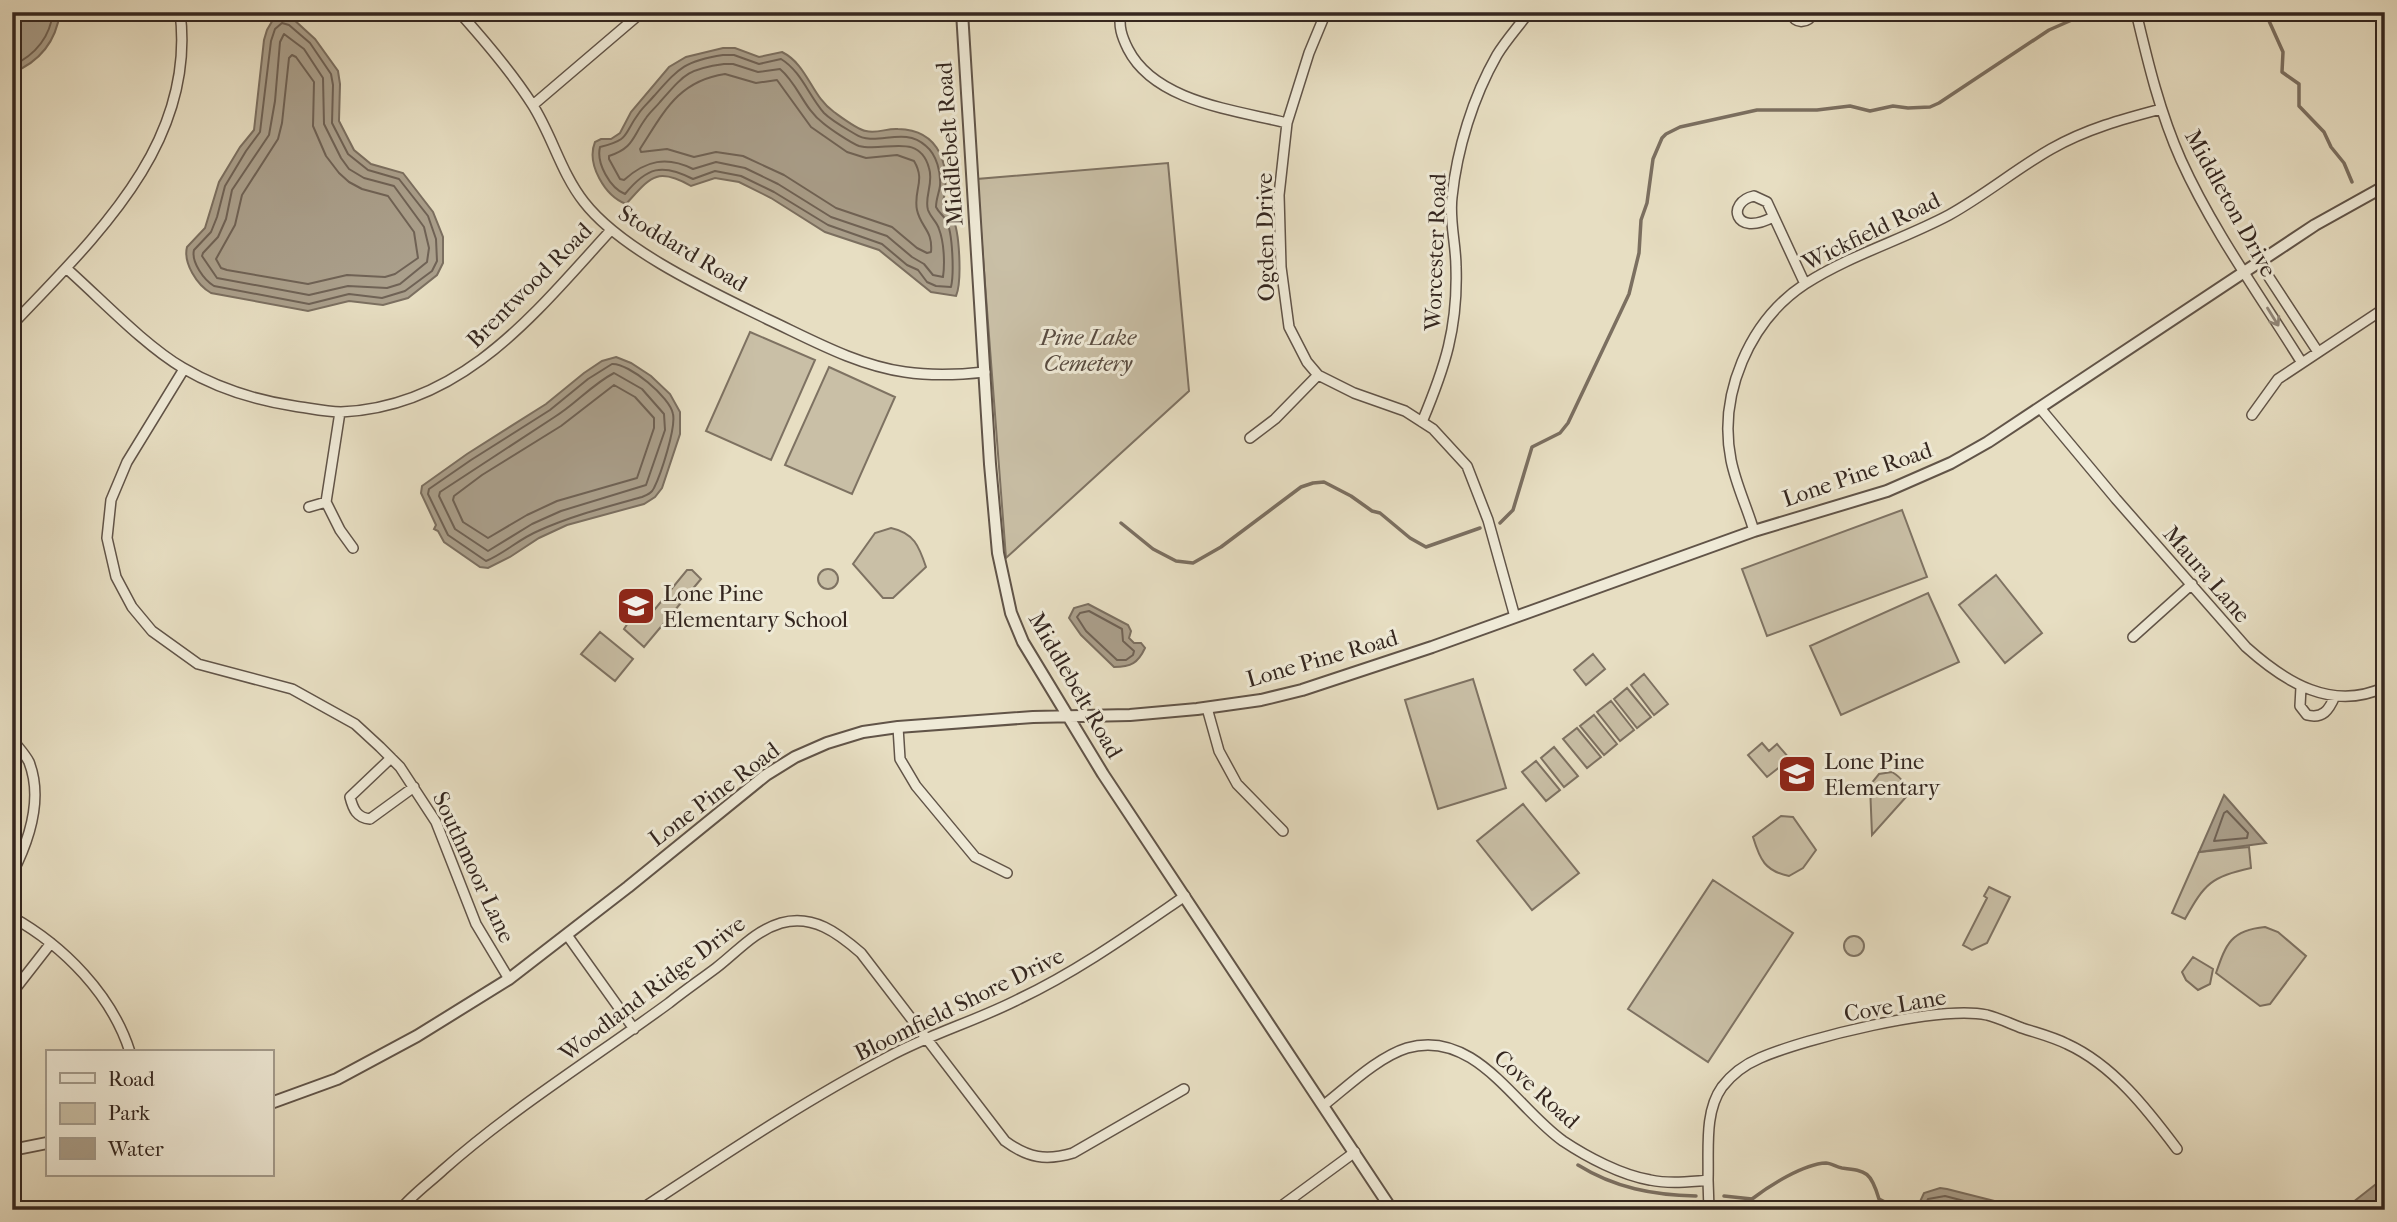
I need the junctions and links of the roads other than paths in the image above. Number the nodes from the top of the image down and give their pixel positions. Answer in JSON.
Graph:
{"nodes":[{"id":1,"x":180,"y":12,"type":"edge"},
{"id":2,"x":459,"y":12,"type":"edge"},
{"id":3,"x":642,"y":12,"type":"edge"},
{"id":4,"x":962,"y":12,"type":"edge"},
{"id":5,"x":1121,"y":12,"type":"edge"},
{"id":6,"x":1326,"y":12,"type":"edge"},
{"id":7,"x":1529,"y":12,"type":"edge"},
{"id":8,"x":1790,"y":12,"type":"edge"},
{"id":9,"x":1815,"y":12,"type":"edge"},
{"id":10,"x":2136,"y":12,"type":"edge"},
{"id":11,"x":533,"y":105,"type":"junction"},
{"id":12,"x":2161,"y":109,"type":"junction"},
{"id":13,"x":1287,"y":123,"type":"junction"},
{"id":14,"x":2385,"y":186,"type":"edge"},
{"id":15,"x":1773,"y":217,"type":"dead end"},
{"id":16,"x":611,"y":230,"type":"junction"},
{"id":17,"x":2259,"y":262,"type":"junction"},
{"id":18,"x":66,"y":268,"type":"junction"},
{"id":19,"x":2245,"y":271,"type":"junction"},
{"id":20,"x":1805,"y":284,"type":"junction"},
{"id":21,"x":2385,"y":308,"type":"edge"},
{"id":22,"x":12,"y":325,"type":"edge"},
{"id":23,"x":2318,"y":352,"type":"junction"},
{"id":24,"x":2302,"y":363,"type":"junction"},
{"id":25,"x":184,"y":369,"type":"junction"},
{"id":26,"x":985,"y":372,"type":"junction"},
{"id":27,"x":1318,"y":375,"type":"junction"},
{"id":28,"x":2039,"y":408,"type":"junction"},
{"id":29,"x":340,"y":412,"type":"junction"},
{"id":30,"x":2252,"y":415,"type":"dead end"},
{"id":31,"x":1422,"y":422,"type":"junction"},
{"id":32,"x":1250,"y":438,"type":"dead end"},
{"id":33,"x":326,"y":502,"type":"junction"},
{"id":34,"x":309,"y":508,"type":"dead end"},
{"id":35,"x":1754,"y":531,"type":"junction"},
{"id":36,"x":353,"y":548,"type":"dead end"},
{"id":37,"x":2192,"y":584,"type":"junction"},
{"id":38,"x":1515,"y":617,"type":"junction"},
{"id":39,"x":2133,"y":637,"type":"dead end"},
{"id":40,"x":2301,"y":687,"type":"junction"},
{"id":41,"x":2385,"y":687,"type":"edge"},
{"id":42,"x":2334,"y":696,"type":"junction"},
{"id":43,"x":1207,"y":708,"type":"junction"},
{"id":44,"x":1066,"y":715,"type":"junction"},
{"id":45,"x":898,"y":727,"type":"junction"},
{"id":46,"x":12,"y":739,"type":"edge"},
{"id":47,"x":391,"y":758,"type":"junction"},
{"id":48,"x":414,"y":787,"type":"junction"},
{"id":49,"x":1283,"y":831,"type":"dead end"},
{"id":50,"x":1007,"y":873,"type":"dead end"},
{"id":51,"x":12,"y":874,"type":"edge"},
{"id":52,"x":1185,"y":896,"type":"junction"},
{"id":53,"x":12,"y":917,"type":"edge"},
{"id":54,"x":567,"y":935,"type":"junction"},
{"id":55,"x":51,"y":943,"type":"junction"},
{"id":56,"x":509,"y":979,"type":"junction"},
{"id":57,"x":12,"y":993,"type":"edge"},
{"id":58,"x":634,"y":1028,"type":"junction"},
{"id":59,"x":925,"y":1038,"type":"junction"},
{"id":60,"x":129,"y":1050,"type":"edge"},
{"id":61,"x":1184,"y":1089,"type":"dead end"},
{"id":62,"x":273,"y":1102,"type":"edge"},
{"id":63,"x":1324,"y":1105,"type":"junction"},
{"id":64,"x":46,"y":1143,"type":"edge"},
{"id":65,"x":2177,"y":1149,"type":"dead end"},
{"id":66,"x":12,"y":1150,"type":"edge"},
{"id":67,"x":1355,"y":1153,"type":"junction"},
{"id":68,"x":1708,"y":1180,"type":"junction"},
{"id":69,"x":400,"y":1210,"type":"edge"},
{"id":70,"x":640,"y":1210,"type":"edge"},
{"id":71,"x":1276,"y":1210,"type":"edge"},
{"id":72,"x":1392,"y":1210,"type":"edge"},
{"id":73,"x":1709,"y":1210,"type":"edge"}],
"edges":[{"from":1,"to":18,"type":"street"},
{"from":2,"to":11,"type":"street","name":"Stoddard Road"},
{"from":3,"to":11,"type":"street"},
{"from":4,"to":26,"type":"street","name":"Middlebelt Road"},
{"from":5,"to":13,"type":"street"},
{"from":6,"to":13,"type":"street","name":"Ogden Drive"},
{"from":7,"to":31,"type":"street","name":"Worcester Road"},
{"from":8,"to":9,"type":"street"},
{"from":10,"to":12,"type":"street","name":"Middleton Drive"},
{"from":11,"to":16,"type":"street","name":"Stoddard Road"},
{"from":12,"to":19,"type":"street","name":"Middleton Drive"},
{"from":12,"to":20,"type":"street","name":"Wickfield Road"},
{"from":13,"to":27,"type":"street","name":"Ogden Drive"},
{"from":14,"to":17,"type":"street","name":"Lone Pine Road"},
{"from":15,"to":20,"type":"street"},
{"from":16,"to":26,"type":"street","name":"Stoddard Road"},
{"from":16,"to":29,"type":"street","name":"Brentwood Road"},
{"from":17,"to":19,"type":"street","name":"Lone Pine Road"},
{"from":17,"to":23,"type":"street","name":"Middleton Drive"},
{"from":18,"to":22,"type":"street"},
{"from":18,"to":25,"type":"street","name":"Brentwood Road"},
{"from":19,"to":24,"type":"street","name":"Middleton Drive","one_way":true},
{"from":19,"to":28,"type":"street","name":"Lone Pine Road"},
{"from":20,"to":35,"type":"street","name":"Wickfield Road"},
{"from":21,"to":23,"type":"street"},
{"from":23,"to":24,"type":"street"},
{"from":24,"to":30,"type":"street"},
{"from":25,"to":29,"type":"street","name":"Brentwood Road"},
{"from":25,"to":47,"type":"street","name":"Southmoor Lane"},
{"from":26,"to":44,"type":"street","name":"Middlebelt Road"},
{"from":27,"to":31,"type":"street","name":"Ogden Drive"},
{"from":27,"to":32,"type":"street"},
{"from":28,"to":35,"type":"street","name":"Lone Pine Road"},
{"from":28,"to":37,"type":"street","name":"Maura Lane"},
{"from":29,"to":33,"type":"street"},
{"from":31,"to":38,"type":"street","name":"Ogden Drive"},
{"from":33,"to":34,"type":"street"},
{"from":33,"to":36,"type":"street"},
{"from":35,"to":38,"type":"street","name":"Lone Pine Road"},
{"from":37,"to":39,"type":"street"},
{"from":37,"to":40,"type":"street","name":"Maura Lane"},
{"from":38,"to":43,"type":"street","name":"Lone Pine Road"},
{"from":40,"to":42,"type":"street","name":"Maura Lane"},
{"from":40,"to":42,"type":"street"},
{"from":41,"to":42,"type":"street","name":"Maura Lane"},
{"from":43,"to":44,"type":"street","name":"Lone Pine Road"},
{"from":43,"to":49,"type":"street"},
{"from":44,"to":45,"type":"street","name":"Lone Pine Road"},
{"from":44,"to":52,"type":"street","name":"Middlebelt Road"},
{"from":45,"to":50,"type":"street"},
{"from":45,"to":54,"type":"street","name":"Lone Pine Road"},
{"from":46,"to":51,"type":"street"},
{"from":47,"to":48,"type":"street","name":"Southmoor Lane"},
{"from":47,"to":48,"type":"street"},
{"from":48,"to":56,"type":"street","name":"Southmoor Lane"},
{"from":52,"to":59,"type":"street","name":"Bloomfield Shore Drive"},
{"from":52,"to":63,"type":"street","name":"Middlebelt Road"},
{"from":53,"to":55,"type":"street"},
{"from":54,"to":56,"type":"street","name":"Lone Pine Road"},
{"from":54,"to":58,"type":"street"},
{"from":55,"to":57,"type":"street"},
{"from":55,"to":60,"type":"street"},
{"from":56,"to":62,"type":"street","name":"Lone Pine Road"},
{"from":58,"to":59,"type":"street","name":"Woodland Ridge Drive"},
{"from":58,"to":69,"type":"street","name":"Woodland Ridge Drive"},
{"from":59,"to":61,"type":"street","name":"Woodland Ridge Drive"},
{"from":59,"to":70,"type":"street","name":"Bloomfield Shore Drive"},
{"from":63,"to":67,"type":"street","name":"Middlebelt Road"},
{"from":63,"to":68,"type":"street","name":"Cove Road"},
{"from":64,"to":66,"type":"street"},
{"from":65,"to":68,"type":"street","name":"Cove Lane"},
{"from":67,"to":71,"type":"street"},
{"from":67,"to":72,"type":"street","name":"Middlebelt Road"},
{"from":68,"to":73,"type":"street"}]}
